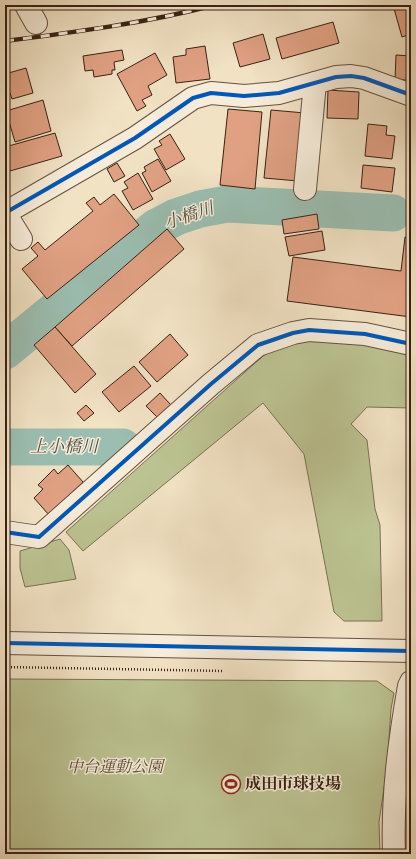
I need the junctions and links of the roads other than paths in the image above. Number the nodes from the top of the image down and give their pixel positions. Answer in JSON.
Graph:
{"nodes":[{"id":1,"x":315,"y":83,"type":"junction"},
{"id":2,"x":411,"y":95,"type":"edge"},
{"id":3,"x":305,"y":189,"type":"dead end"},
{"id":4,"x":5,"y":213,"type":"edge"},
{"id":5,"x":21,"y":239,"type":"dead end"},
{"id":6,"x":411,"y":344,"type":"edge"},
{"id":7,"x":5,"y":532,"type":"edge"},
{"id":8,"x":5,"y":643,"type":"edge"},
{"id":9,"x":411,"y":651,"type":"edge"},
{"id":10,"x":411,"y":682,"type":"edge"},
{"id":11,"x":394,"y":854,"type":"edge"}],
"edges":[{"from":1,"to":2,"type":"street"},
{"from":1,"to":3,"type":"street"},
{"from":1,"to":4,"type":"street"},
{"from":4,"to":5,"type":"street"},
{"from":6,"to":7,"type":"street"},
{"from":8,"to":9,"type":"street"},
{"from":10,"to":11,"type":"street"}]}
